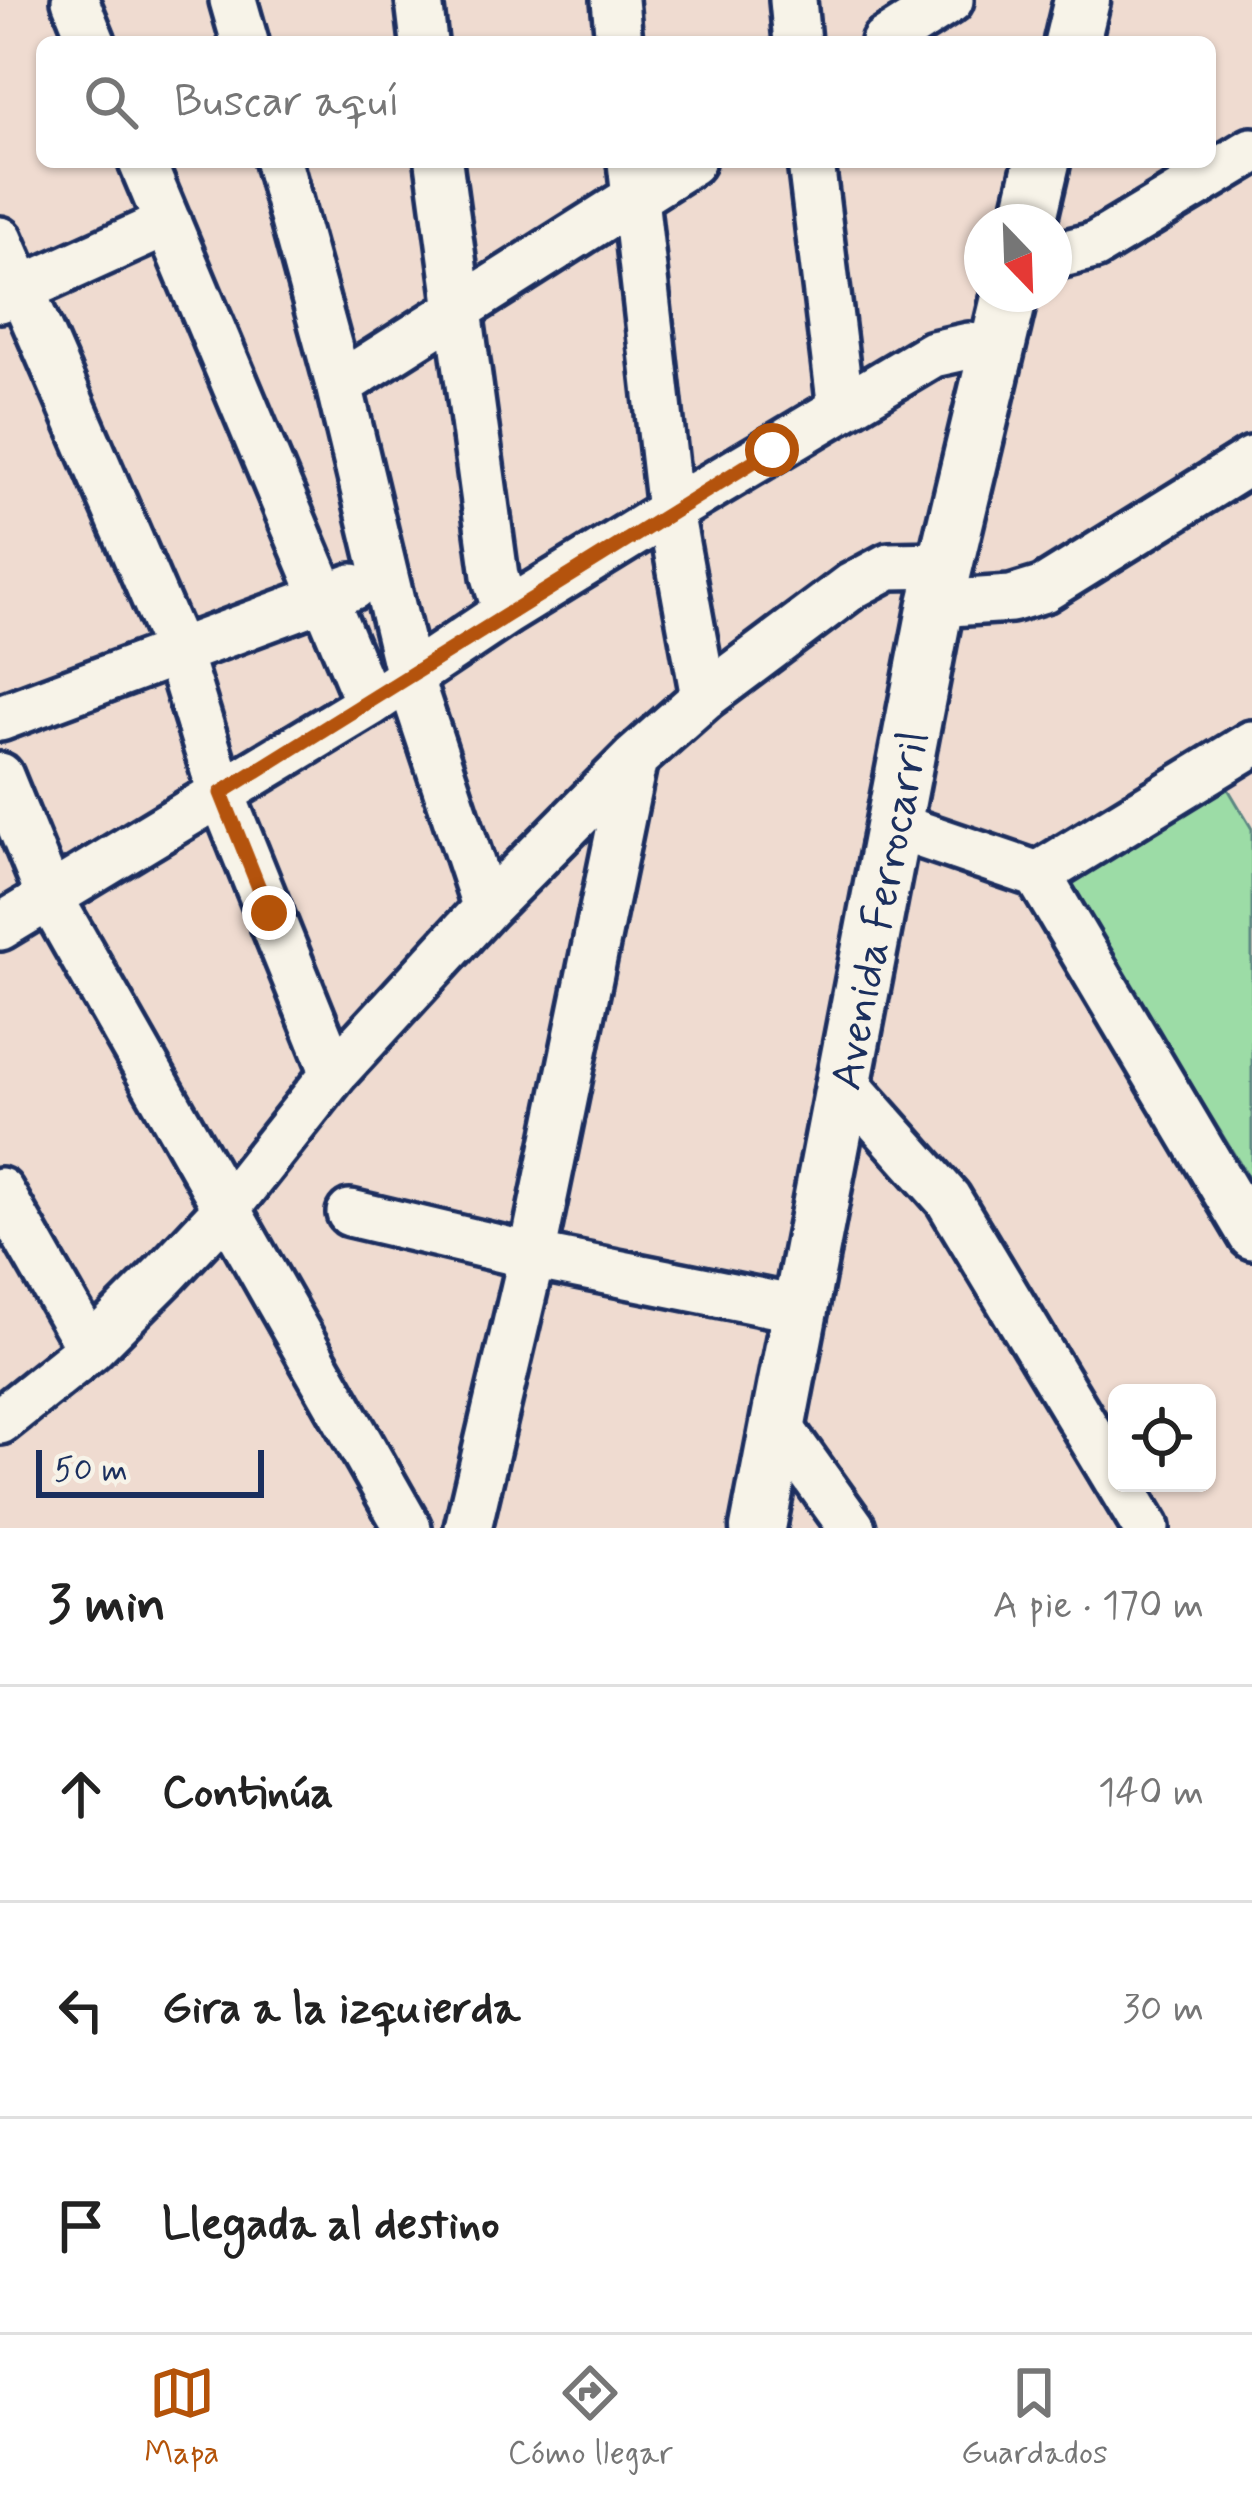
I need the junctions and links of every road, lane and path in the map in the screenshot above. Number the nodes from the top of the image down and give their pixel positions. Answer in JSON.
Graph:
{"nodes":[{"id":1,"x":75,"y":0,"type":"edge"},
{"id":2,"x":233,"y":0,"type":"edge"},
{"id":3,"x":419,"y":0,"type":"edge"},
{"id":4,"x":615,"y":0,"type":"edge"},
{"id":5,"x":793,"y":0,"type":"edge"},
{"id":6,"x":950,"y":0,"type":"edge"},
{"id":7,"x":1082,"y":0,"type":"edge"},
{"id":8,"x":90,"y":36,"type":"edge"},
{"id":9,"x":243,"y":36,"type":"edge"},
{"id":10,"x":423,"y":36,"type":"edge"},
{"id":11,"x":618,"y":36,"type":"edge"},
{"id":12,"x":796,"y":36,"type":"edge"},
{"id":13,"x":893,"y":36,"type":"edge"},
{"id":14,"x":1073,"y":36,"type":"edge"},
{"id":15,"x":1252,"y":151,"type":"edge"},
{"id":16,"x":145,"y":168,"type":"edge"},
{"id":17,"x":280,"y":168,"type":"edge"},
{"id":18,"x":440,"y":168,"type":"edge"},
{"id":19,"x":670,"y":168,"type":"edge"},
{"id":20,"x":812,"y":168,"type":"edge"},
{"id":21,"x":1041,"y":168,"type":"edge"},
{"id":22,"x":632,"y":179,"type":"edge"},
{"id":23,"x":1032,"y":204,"type":"edge"},
{"id":24,"x":168,"y":223,"type":"junction"},
{"id":25,"x":0,"y":240,"type":"edge"},
{"id":26,"x":1072,"y":252,"type":"edge"},
{"id":27,"x":10,"y":295,"type":"edge"},
{"id":28,"x":458,"y":307,"type":"junction"},
{"id":29,"x":1006,"y":312,"type":"edge"},
{"id":30,"x":997,"y":349,"type":"junction"},
{"id":31,"x":338,"y":386,"type":"junction"},
{"id":32,"x":841,"y":409,"type":"junction"},
{"id":33,"x":1252,"y":460,"type":"edge"},
{"id":34,"x":670,"y":511,"type":"junction"},
{"id":35,"x":384,"y":574,"type":"junction"},
{"id":36,"x":940,"y":585,"type":"junction"},
{"id":37,"x":325,"y":598,"type":"junction"},
{"id":38,"x":506,"y":612,"type":"junction"},
{"id":39,"x":177,"y":650,"type":"junction"},
{"id":40,"x":409,"y":676,"type":"junction"},
{"id":41,"x":704,"y":698,"type":"junction"},
{"id":42,"x":369,"y":704,"type":"junction"},
{"id":43,"x":0,"y":718,"type":"edge"},
{"id":44,"x":634,"y":759,"type":"junction"},
{"id":45,"x":1246,"y":760,"type":"edge"},
{"id":46,"x":0,"y":776,"type":"edge"},
{"id":47,"x":221,"y":793,"type":"junction"},
{"id":48,"x":892,"y":825,"type":"junction"},
{"id":49,"x":1038,"y":875,"type":"junction"},
{"id":50,"x":50,"y":898,"type":"junction"},
{"id":51,"x":486,"y":908,"type":"junction"},
{"id":52,"x":0,"y":927,"type":"edge"},
{"id":53,"x":334,"y":1073,"type":"junction"},
{"id":54,"x":845,"y":1084,"type":"junction"},
{"id":55,"x":0,"y":1191,"type":"edge"},
{"id":56,"x":227,"y":1208,"type":"junction"},
{"id":57,"x":350,"y":1213,"type":"dead end"},
{"id":58,"x":1249,"y":1226,"type":"edge"},
{"id":59,"x":532,"y":1256,"type":"junction"},
{"id":60,"x":797,"y":1309,"type":"junction"},
{"id":61,"x":90,"y":1349,"type":"junction"},
{"id":62,"x":0,"y":1420,"type":"edge"},
{"id":63,"x":779,"y":1426,"type":"junction"},
{"id":64,"x":1108,"y":1464,"type":"edge"},
{"id":65,"x":1125,"y":1492,"type":"edge"},
{"id":66,"x":408,"y":1528,"type":"edge"},
{"id":67,"x":468,"y":1528,"type":"edge"},
{"id":68,"x":758,"y":1528,"type":"edge"},
{"id":69,"x":852,"y":1528,"type":"edge"},
{"id":70,"x":1146,"y":1528,"type":"edge"}],
"edges":[{"from":1,"to":8,"type":"street"},
{"from":2,"to":9,"type":"street"},
{"from":3,"to":10,"type":"street"},
{"from":4,"to":11,"type":"street"},
{"from":5,"to":12,"type":"street"},
{"from":6,"to":13,"type":"street"},
{"from":7,"to":14,"type":"main road"},
{"from":15,"to":26,"type":"street"},
{"from":16,"to":24,"type":"street"},
{"from":17,"to":31,"type":"street"},
{"from":18,"to":28,"type":"street"},
{"from":19,"to":22,"type":"street"},
{"from":20,"to":32,"type":"street"},
{"from":21,"to":23,"type":"main road"},
{"from":22,"to":28,"type":"street"},
{"from":22,"to":34,"type":"street"},
{"from":24,"to":27,"type":"street"},
{"from":24,"to":37,"type":"street"},
{"from":25,"to":27,"type":"street"},
{"from":27,"to":39,"type":"street"},
{"from":28,"to":31,"type":"street"},
{"from":28,"to":38,"type":"street"},
{"from":29,"to":30,"type":"main road","name":"Avenida Ferrocarril"},
{"from":30,"to":32,"type":"street"},
{"from":30,"to":36,"type":"main road","name":"Avenida Ferrocarril"},
{"from":31,"to":35,"type":"street"},
{"from":32,"to":34,"type":"street"},
{"from":33,"to":36,"type":"street"},
{"from":34,"to":38,"type":"street"},
{"from":34,"to":41,"type":"street"},
{"from":35,"to":37,"type":"street"},
{"from":35,"to":40,"type":"street"},
{"from":36,"to":41,"type":"street"},
{"from":36,"to":48,"type":"main road","name":"Avenida Ferrocarril"},
{"from":37,"to":39,"type":"street"},
{"from":37,"to":42,"type":"street"},
{"from":38,"to":40,"type":"street"},
{"from":39,"to":43,"type":"street"},
{"from":39,"to":47,"type":"street"},
{"from":40,"to":42,"type":"street"},
{"from":40,"to":51,"type":"street"},
{"from":41,"to":44,"type":"street"},
{"from":42,"to":47,"type":"street"},
{"from":44,"to":51,"type":"street"},
{"from":44,"to":59,"type":"street"},
{"from":45,"to":49,"type":"street"},
{"from":46,"to":50,"type":"street"},
{"from":47,"to":50,"type":"street"},
{"from":47,"to":53,"type":"street"},
{"from":48,"to":49,"type":"street"},
{"from":48,"to":54,"type":"main road","name":"Avenida Ferrocarril"},
{"from":49,"to":58,"type":"street"},
{"from":50,"to":52,"type":"street"},
{"from":50,"to":56,"type":"street"},
{"from":51,"to":53,"type":"street"},
{"from":53,"to":56,"type":"street"},
{"from":54,"to":60,"type":"main road","name":"Avenida Ferrocarril"},
{"from":54,"to":64,"type":"street"},
{"from":55,"to":61,"type":"street"},
{"from":56,"to":61,"type":"street"},
{"from":56,"to":66,"type":"street"},
{"from":57,"to":59,"type":"street"},
{"from":59,"to":60,"type":"street"},
{"from":59,"to":67,"type":"street"},
{"from":60,"to":63,"type":"main road","name":"Avenida Ferrocarril"},
{"from":61,"to":62,"type":"street"},
{"from":63,"to":68,"type":"main road","name":"Avenida Ferrocarril"},
{"from":63,"to":69,"type":"street"},
{"from":65,"to":70,"type":"street"}]}
